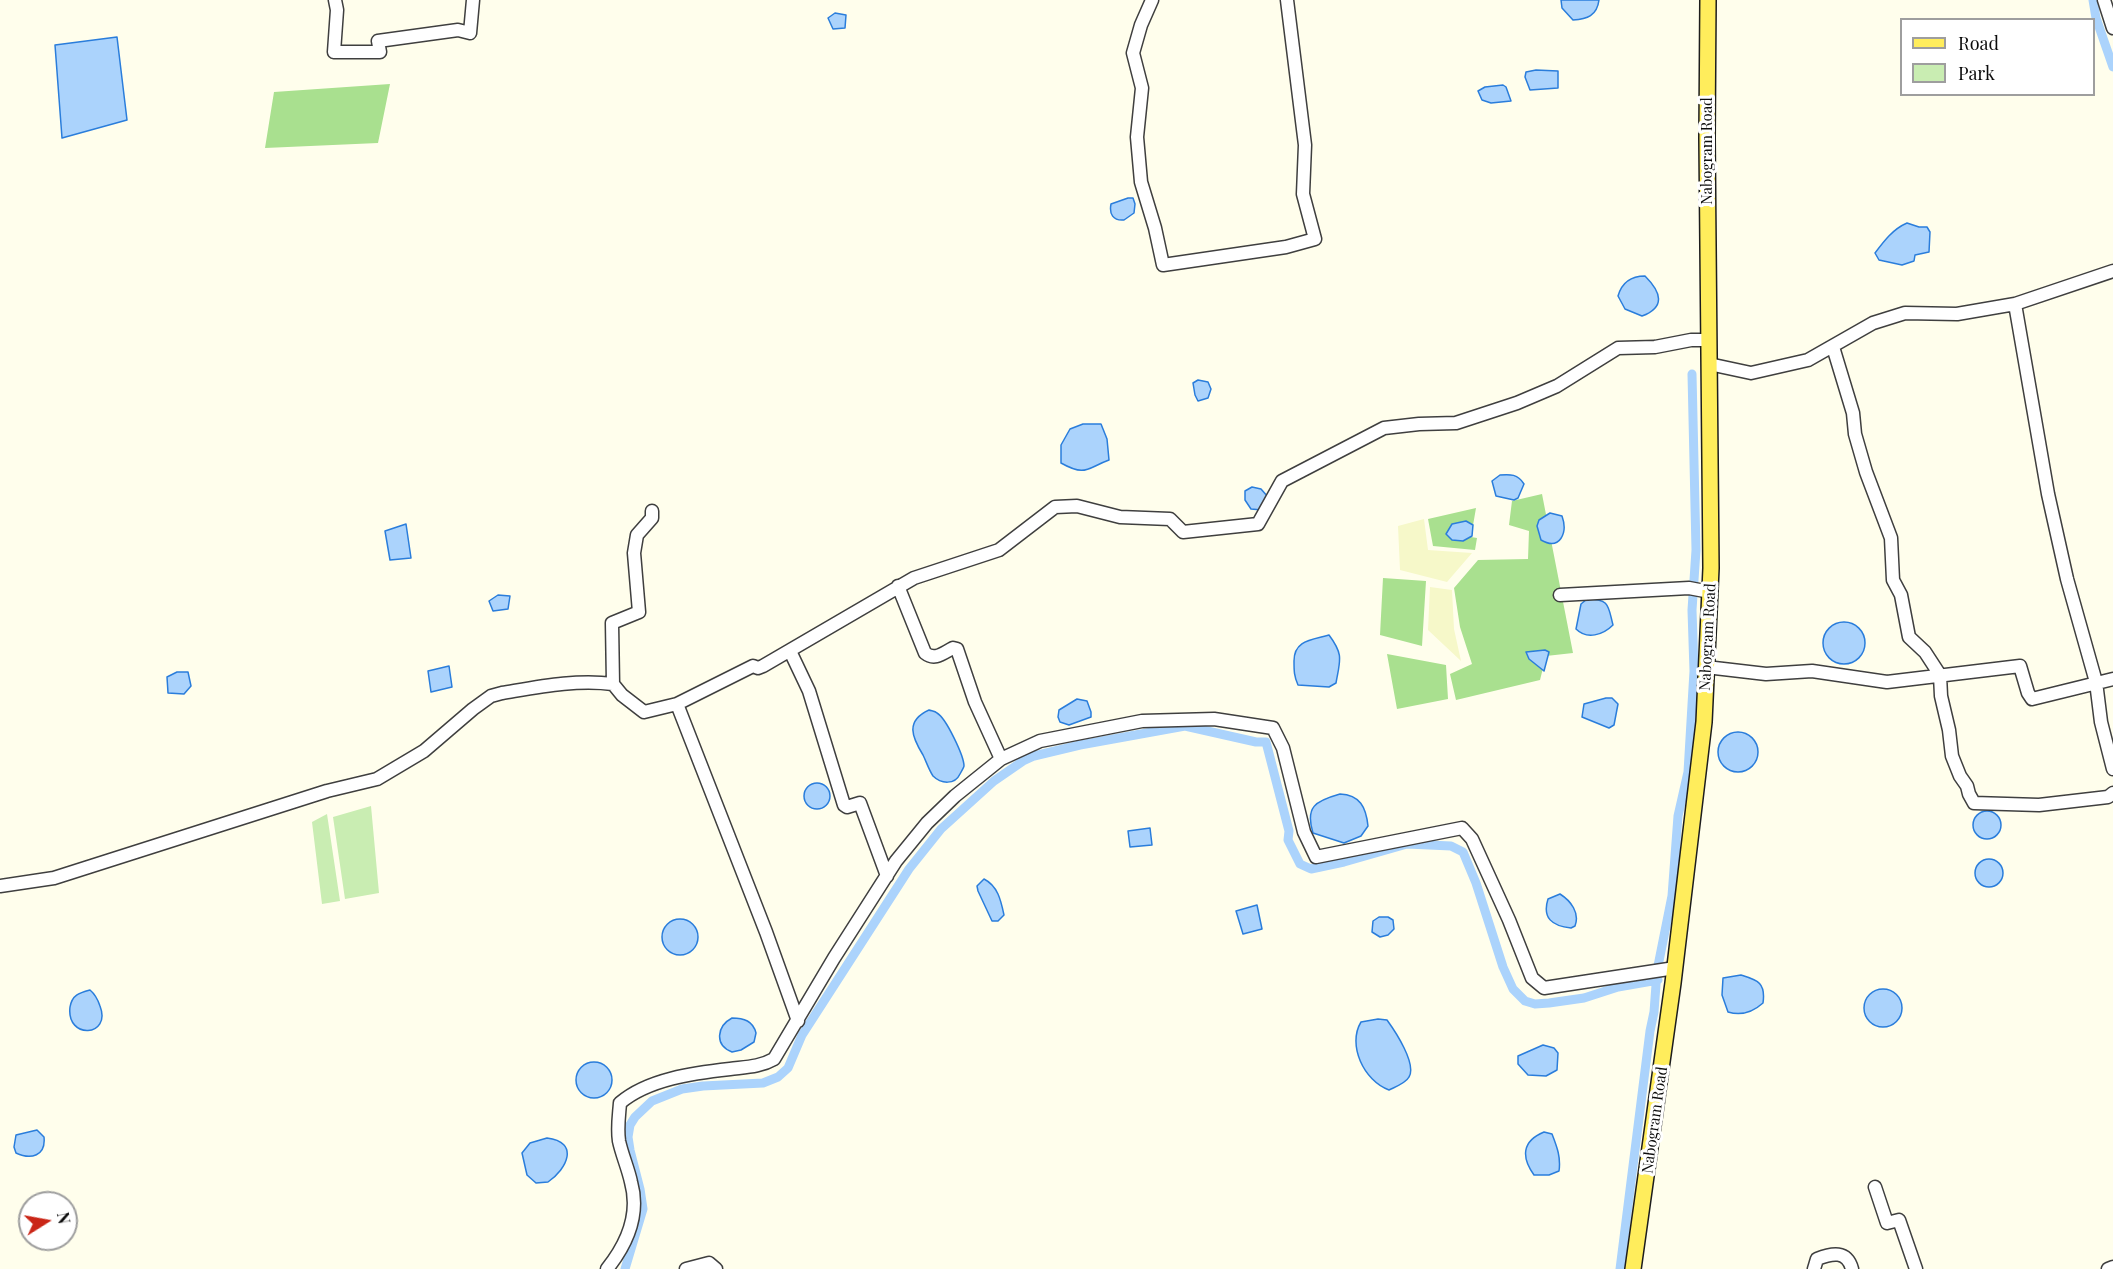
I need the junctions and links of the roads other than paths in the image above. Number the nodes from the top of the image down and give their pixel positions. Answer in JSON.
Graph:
{"nodes":[{"id":1,"x":335,"y":0,"type":"edge"},
{"id":2,"x":473,"y":0,"type":"edge"},
{"id":3,"x":1152,"y":0,"type":"edge"},
{"id":4,"x":1287,"y":0,"type":"edge"},
{"id":5,"x":1708,"y":0,"type":"edge"},
{"id":6,"x":2104,"y":0,"type":"edge"},
{"id":7,"x":2113,"y":28,"type":"edge"},
{"id":8,"x":2113,"y":271,"type":"edge"},
{"id":9,"x":2015,"y":304,"type":"junction"},
{"id":10,"x":1708,"y":340,"type":"junction"},
{"id":11,"x":1833,"y":347,"type":"junction"},
{"id":12,"x":1709,"y":363,"type":"junction"},
{"id":13,"x":652,"y":511,"type":"dead end"},
{"id":14,"x":898,"y":586,"type":"junction"},
{"id":15,"x":1700,"y":590,"type":"junction"},
{"id":16,"x":1560,"y":595,"type":"dead end"},
{"id":17,"x":790,"y":651,"type":"junction"},
{"id":18,"x":1706,"y":667,"type":"junction"},
{"id":19,"x":1940,"y":675,"type":"junction"},
{"id":20,"x":2113,"y":679,"type":"edge"},
{"id":21,"x":2096,"y":682,"type":"junction"},
{"id":22,"x":613,"y":684,"type":"junction"},
{"id":23,"x":677,"y":704,"type":"junction"},
{"id":24,"x":1001,"y":759,"type":"junction"},
{"id":25,"x":2113,"y":769,"type":"edge"},
{"id":26,"x":2113,"y":793,"type":"edge"},
{"id":27,"x":887,"y":876,"type":"junction"},
{"id":28,"x":0,"y":886,"type":"edge"},
{"id":29,"x":1672,"y":968,"type":"junction"},
{"id":30,"x":798,"y":1022,"type":"junction"},
{"id":31,"x":1875,"y":1187,"type":"dead end"},
{"id":32,"x":2113,"y":1267,"type":"edge"},
{"id":33,"x":609,"y":1268,"type":"edge"},
{"id":34,"x":686,"y":1269,"type":"edge"},
{"id":35,"x":716,"y":1269,"type":"edge"},
{"id":36,"x":1633,"y":1269,"type":"edge"},
{"id":37,"x":1814,"y":1269,"type":"edge"},
{"id":38,"x":1852,"y":1269,"type":"edge"},
{"id":39,"x":1916,"y":1269,"type":"edge"},
{"id":40,"x":2108,"y":1269,"type":"edge"}],
"edges":[{"from":1,"to":2,"type":"street"},
{"from":3,"to":4,"type":"street"},
{"from":5,"to":10,"type":"main road","name":"Nabogram Road"},
{"from":6,"to":7,"type":"street"},
{"from":8,"to":9,"type":"street"},
{"from":9,"to":11,"type":"street"},
{"from":9,"to":21,"type":"street"},
{"from":10,"to":12,"type":"main road","name":"Nabogram Road"},
{"from":10,"to":14,"type":"street"},
{"from":11,"to":12,"type":"street"},
{"from":11,"to":19,"type":"street"},
{"from":12,"to":15,"type":"main road","name":"Nabogram Road"},
{"from":13,"to":22,"type":"street"},
{"from":14,"to":17,"type":"street"},
{"from":14,"to":24,"type":"street"},
{"from":15,"to":16,"type":"street"},
{"from":15,"to":18,"type":"main road","name":"Nabogram Road"},
{"from":17,"to":23,"type":"street"},
{"from":17,"to":27,"type":"street"},
{"from":18,"to":19,"type":"street"},
{"from":18,"to":29,"type":"main road","name":"Nabogram Road"},
{"from":19,"to":21,"type":"street"},
{"from":19,"to":26,"type":"street"},
{"from":20,"to":21,"type":"street"},
{"from":21,"to":25,"type":"street"},
{"from":22,"to":23,"type":"street"},
{"from":22,"to":28,"type":"street"},
{"from":23,"to":30,"type":"street"},
{"from":24,"to":27,"type":"street"},
{"from":24,"to":29,"type":"street"},
{"from":27,"to":30,"type":"street"},
{"from":29,"to":36,"type":"main road","name":"Nabogram Road"},
{"from":30,"to":33,"type":"street"},
{"from":31,"to":39,"type":"street"},
{"from":32,"to":40,"type":"street"},
{"from":34,"to":35,"type":"street"},
{"from":37,"to":38,"type":"street"}]}
